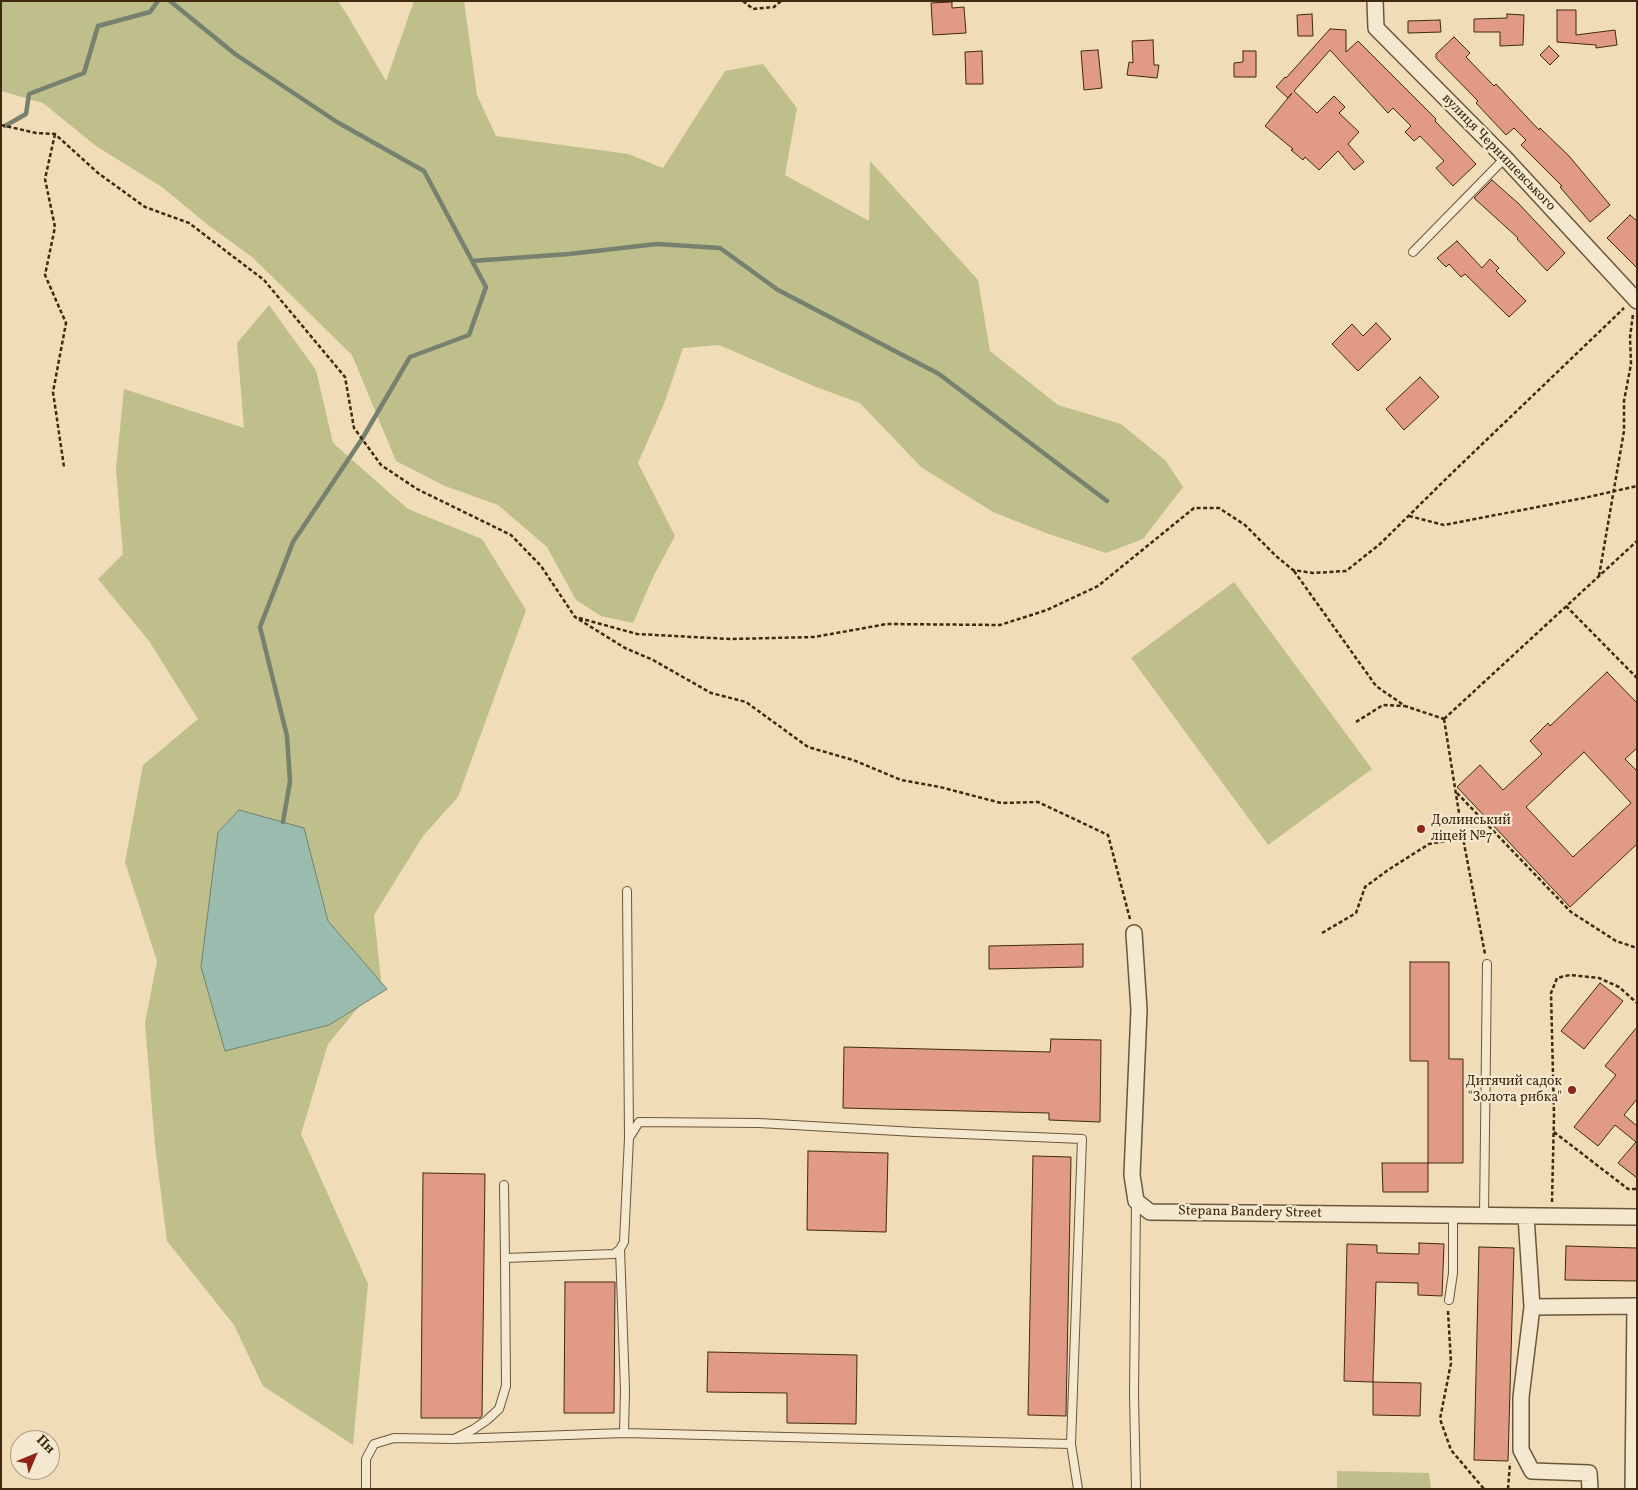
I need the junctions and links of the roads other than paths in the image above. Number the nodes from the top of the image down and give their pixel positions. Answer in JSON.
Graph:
{"nodes":[{"id":1,"x":1375,"y":1,"type":"edge"},
{"id":2,"x":1505,"y":158,"type":"junction"},
{"id":3,"x":1413,"y":252,"type":"dead end"},
{"id":4,"x":1635,"y":299,"type":"edge"},
{"id":5,"x":626,"y":891,"type":"dead end"},
{"id":6,"x":1134,"y":933,"type":"road end"},
{"id":7,"x":1487,"y":964,"type":"road end"},
{"id":8,"x":629,"y":1138,"type":"junction"},
{"id":9,"x":504,"y":1185,"type":"dead end"},
{"id":10,"x":1136,"y":1201,"type":"junction"},
{"id":11,"x":1453,"y":1215,"type":"junction"},
{"id":12,"x":1484,"y":1215,"type":"junction"},
{"id":13,"x":1526,"y":1216,"type":"junction"},
{"id":14,"x":1637,"y":1217,"type":"edge"},
{"id":15,"x":620,"y":1249,"type":"junction"},
{"id":16,"x":505,"y":1258,"type":"junction"},
{"id":17,"x":1449,"y":1300,"type":"road end"},
{"id":18,"x":1636,"y":1306,"type":"edge"},
{"id":19,"x":1532,"y":1307,"type":"junction"},
{"id":20,"x":624,"y":1433,"type":"junction"},
{"id":21,"x":454,"y":1438,"type":"junction"},
{"id":22,"x":1072,"y":1444,"type":"junction"},
{"id":23,"x":366,"y":1489,"type":"edge"},
{"id":24,"x":1078,"y":1489,"type":"edge"},
{"id":25,"x":1136,"y":1489,"type":"edge"},
{"id":26,"x":1590,"y":1489,"type":"edge"},
{"id":27,"x":1633,"y":1489,"type":"edge"}],
"edges":[{"from":1,"to":2,"type":"street","name":"вулиця Чернишевського"},
{"from":2,"to":3,"type":"lane"},
{"from":2,"to":4,"type":"street","name":"вулиця Чернишевського"},
{"from":5,"to":8,"type":"lane"},
{"from":6,"to":10,"type":"street"},
{"from":7,"to":12,"type":"lane"},
{"from":8,"to":15,"type":"lane"},
{"from":8,"to":22,"type":"lane"},
{"from":9,"to":16,"type":"lane"},
{"from":10,"to":11,"type":"street","name":"Stepana Bandery Street"},
{"from":10,"to":25,"type":"lane"},
{"from":11,"to":12,"type":"street","name":"Stepana Bandery Street"},
{"from":11,"to":17,"type":"lane"},
{"from":12,"to":13,"type":"street","name":"Stepana Bandery Street"},
{"from":13,"to":14,"type":"street","name":"Stepana Bandery Street"},
{"from":13,"to":19,"type":"street"},
{"from":15,"to":16,"type":"lane"},
{"from":15,"to":20,"type":"lane"},
{"from":16,"to":21,"type":"lane"},
{"from":18,"to":19,"type":"street"},
{"from":18,"to":27,"type":"street"},
{"from":19,"to":26,"type":"street"},
{"from":20,"to":21,"type":"lane"},
{"from":20,"to":22,"type":"lane"},
{"from":21,"to":23,"type":"lane"},
{"from":22,"to":24,"type":"lane"}]}
